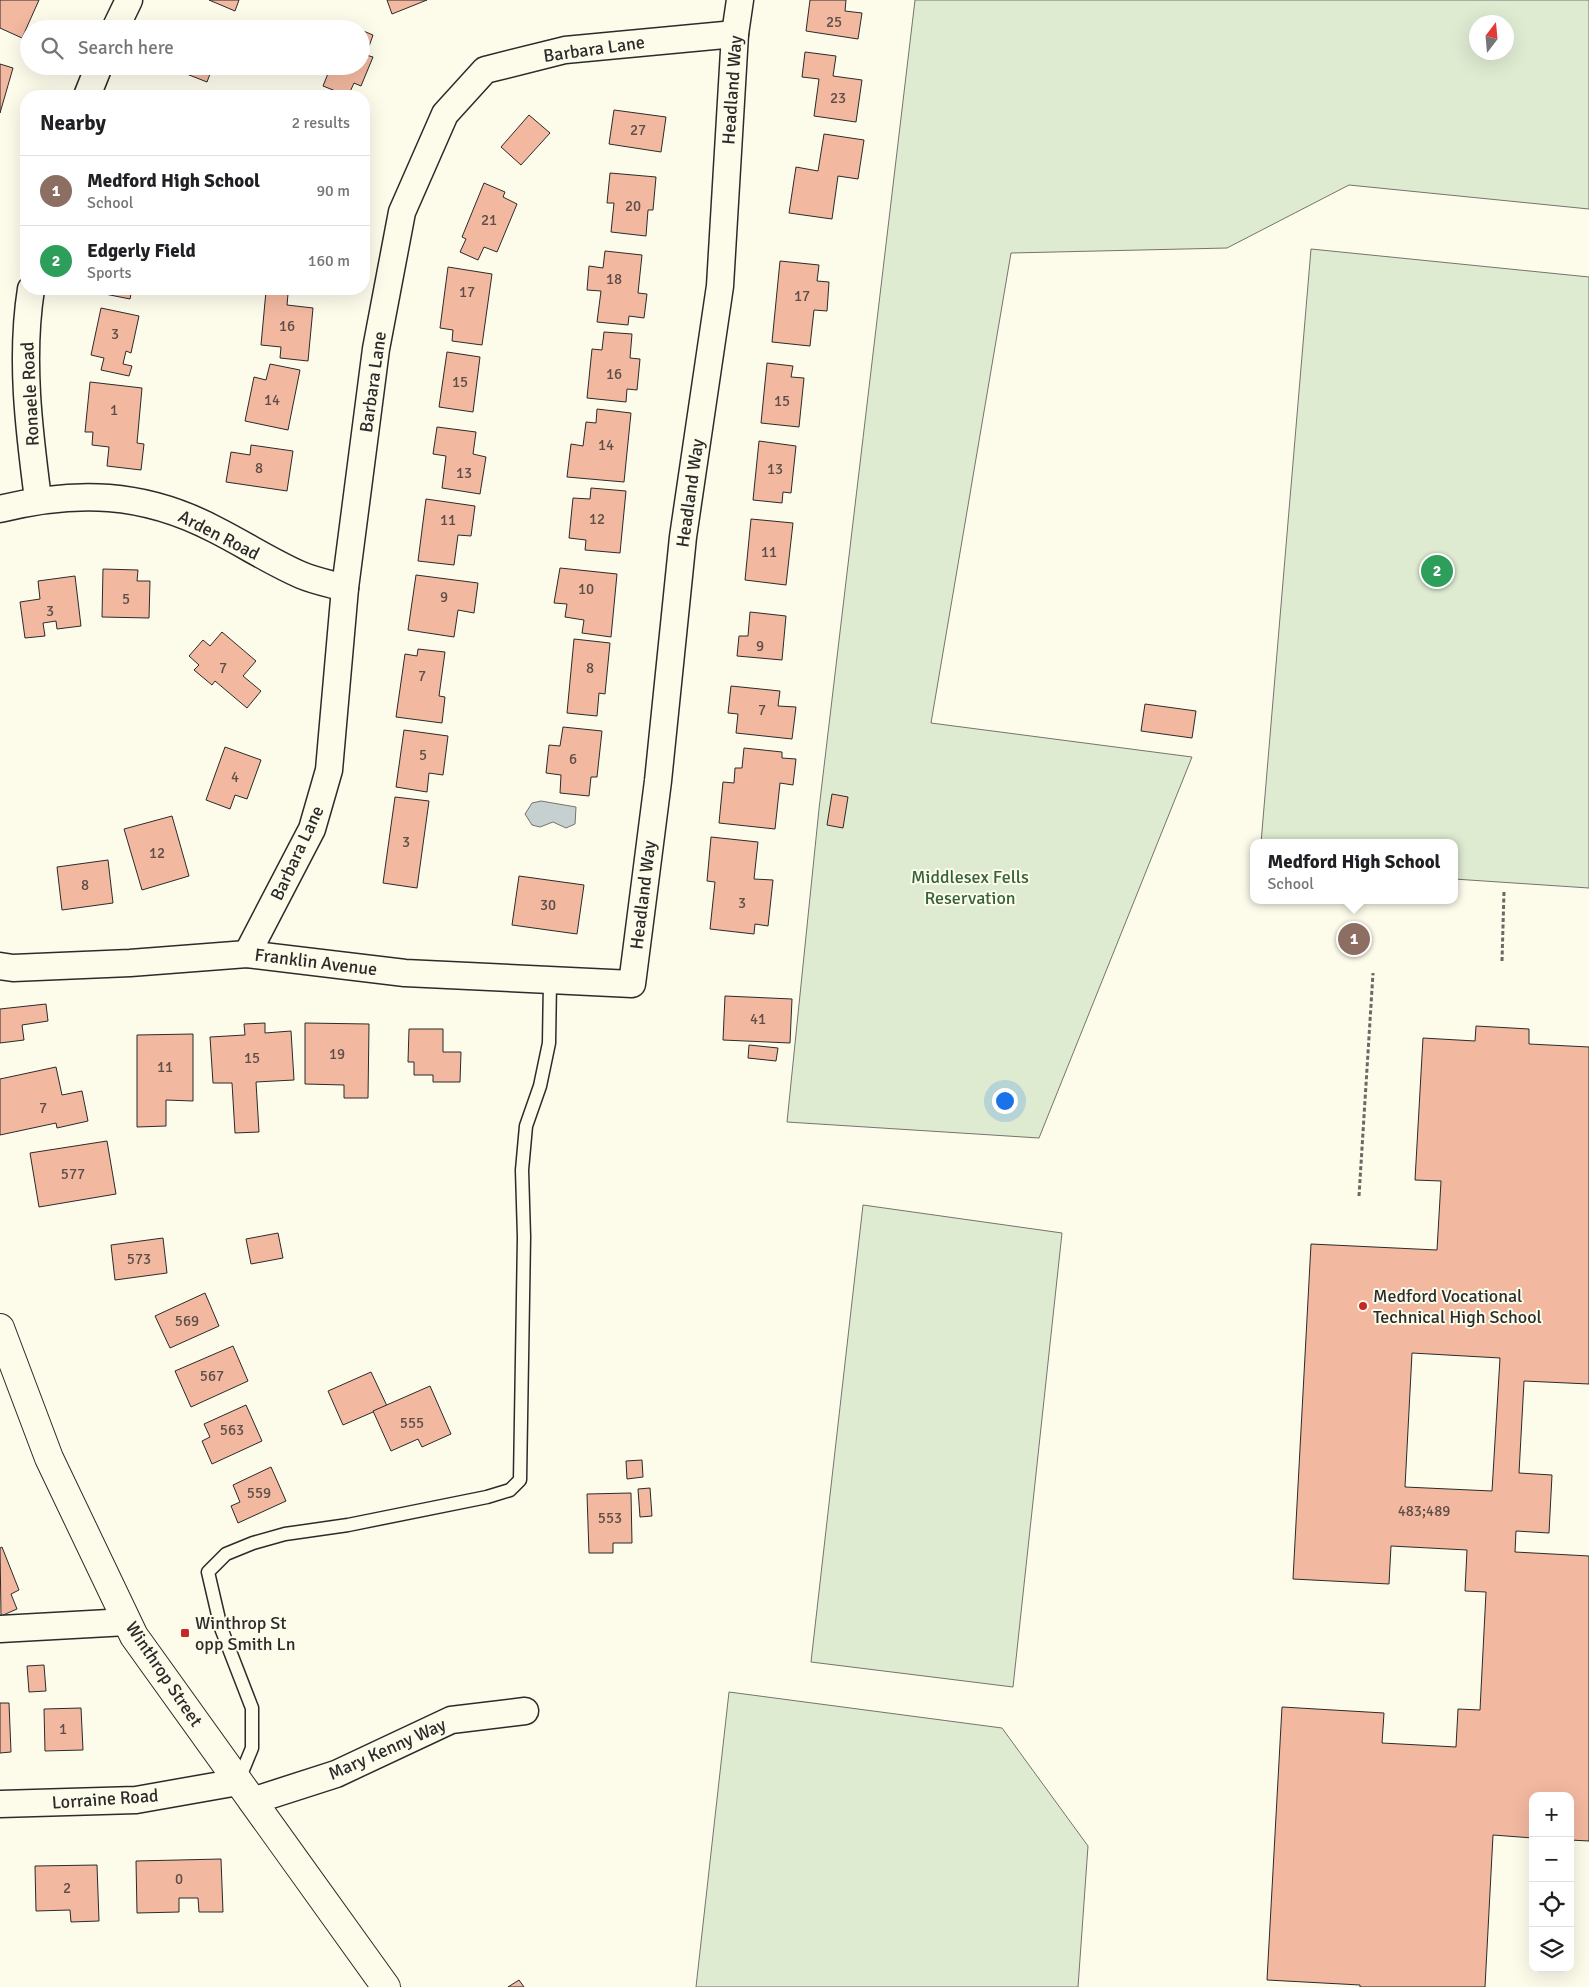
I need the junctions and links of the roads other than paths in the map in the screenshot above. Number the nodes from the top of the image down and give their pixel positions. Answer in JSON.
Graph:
{"nodes":[{"id":1,"x":129,"y":0,"type":"edge"},
{"id":2,"x":740,"y":0,"type":"edge"},
{"id":3,"x":119,"y":20,"type":"edge"},
{"id":4,"x":736,"y":34,"type":"junction"},
{"id":5,"x":96,"y":75,"type":"edge"},
{"id":6,"x":90,"y":90,"type":"edge"},
{"id":7,"x":30,"y":295,"type":"edge"},
{"id":8,"x":38,"y":499,"type":"junction"},
{"id":9,"x":0,"y":509,"type":"edge"},
{"id":10,"x":345,"y":588,"type":"junction"},
{"id":11,"x":247,"y":954,"type":"junction"},
{"id":12,"x":0,"y":966,"type":"edge"},
{"id":13,"x":550,"y":980,"type":"junction"},
{"id":14,"x":632,"y":984,"type":"joint"},
{"id":15,"x":0,"y":1328,"type":"edge"},
{"id":16,"x":128,"y":1622,"type":"junction"},
{"id":17,"x":0,"y":1628,"type":"edge"},
{"id":18,"x":525,"y":1712,"type":"dead end"},
{"id":19,"x":245,"y":1792,"type":"junction"},
{"id":20,"x":0,"y":1804,"type":"edge"},
{"id":21,"x":386,"y":1987,"type":"edge"}],
"edges":[{"from":1,"to":3,"type":"street"},
{"from":2,"to":4,"type":"street","name":"Headland Way"},
{"from":4,"to":10,"type":"street","name":"Barbara Lane"},
{"from":4,"to":14,"type":"street","name":"Headland Way"},
{"from":5,"to":6,"type":"street"},
{"from":7,"to":8,"type":"street","name":"Ronaele Road"},
{"from":8,"to":9,"type":"street","name":"Arden Road"},
{"from":8,"to":10,"type":"street","name":"Arden Road"},
{"from":10,"to":11,"type":"street","name":"Barbara Lane"},
{"from":11,"to":12,"type":"street","name":"Franklin Avenue"},
{"from":11,"to":13,"type":"street","name":"Franklin Avenue"},
{"from":13,"to":14,"type":"street","name":"Franklin Avenue"},
{"from":13,"to":19,"type":"lane"},
{"from":15,"to":16,"type":"main road","name":"Winthrop Street"},
{"from":16,"to":17,"type":"street"},
{"from":16,"to":19,"type":"main road","name":"Winthrop Street"},
{"from":18,"to":19,"type":"street","name":"Mary Kenny Way"},
{"from":19,"to":20,"type":"street","name":"Lorraine Road"},
{"from":19,"to":21,"type":"main road","name":"Winthrop Street"}]}
